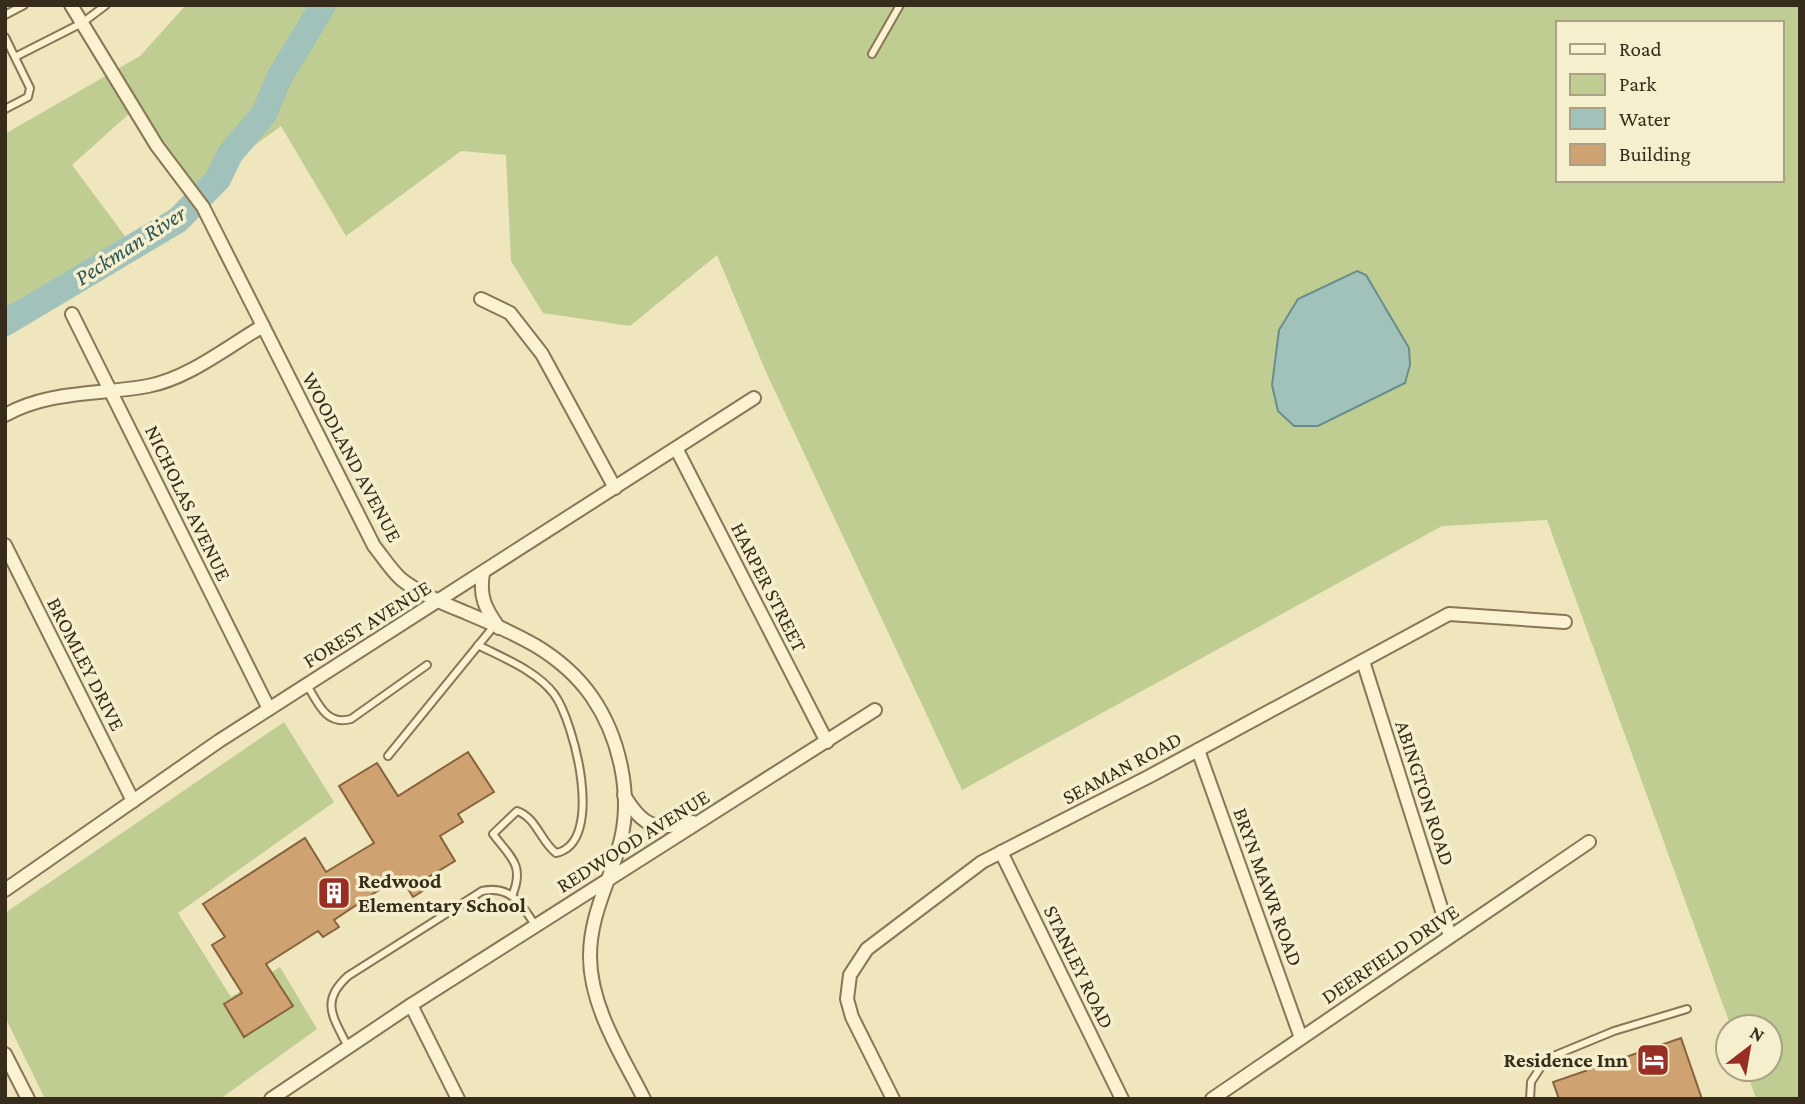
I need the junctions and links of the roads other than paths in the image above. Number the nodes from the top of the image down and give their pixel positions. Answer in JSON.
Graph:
{"nodes":[{"id":1,"x":24,"y":5,"type":"edge"},
{"id":2,"x":71,"y":5,"type":"edge"},
{"id":3,"x":106,"y":5,"type":"edge"},
{"id":4,"x":900,"y":5,"type":"edge"},
{"id":5,"x":5,"y":15,"type":"edge"},
{"id":6,"x":82,"y":23,"type":"junction"},
{"id":7,"x":5,"y":37,"type":"edge"},
{"id":8,"x":872,"y":54,"type":"dead end"},
{"id":9,"x":15,"y":57,"type":"junction"},
{"id":10,"x":5,"y":109,"type":"edge"},
{"id":11,"x":481,"y":299,"type":"dead end"},
{"id":12,"x":72,"y":314,"type":"dead end"},
{"id":13,"x":263,"y":326,"type":"junction"},
{"id":14,"x":110,"y":390,"type":"junction"},
{"id":15,"x":754,"y":398,"type":"dead end"},
{"id":16,"x":5,"y":415,"type":"edge"},
{"id":17,"x":677,"y":450,"type":"junction"},
{"id":18,"x":615,"y":488,"type":"junction"},
{"id":19,"x":5,"y":545,"type":"edge"},
{"id":20,"x":483,"y":573,"type":"junction"},
{"id":21,"x":439,"y":602,"type":"junction"},
{"id":22,"x":1565,"y":622,"type":"dead end"},
{"id":23,"x":497,"y":627,"type":"junction"},
{"id":24,"x":478,"y":645,"type":"junction"},
{"id":25,"x":1363,"y":661,"type":"junction"},
{"id":26,"x":427,"y":665,"type":"dead end"},
{"id":27,"x":307,"y":685,"type":"junction"},
{"id":28,"x":269,"y":709,"type":"junction"},
{"id":29,"x":876,"y":710,"type":"dead end"},
{"id":30,"x":827,"y":742,"type":"junction"},
{"id":31,"x":1198,"y":750,"type":"junction"},
{"id":32,"x":388,"y":756,"type":"dead end"},
{"id":33,"x":624,"y":794,"type":"junction"},
{"id":34,"x":133,"y":800,"type":"junction"},
{"id":35,"x":700,"y":821,"type":"junction"},
{"id":36,"x":1589,"y":842,"type":"dead end"},
{"id":37,"x":1001,"y":852,"type":"junction"},
{"id":38,"x":604,"y":884,"type":"junction"},
{"id":39,"x":5,"y":890,"type":"edge"},
{"id":40,"x":512,"y":895,"type":"junction"},
{"id":41,"x":535,"y":925,"type":"junction"},
{"id":42,"x":1450,"y":936,"type":"junction"},
{"id":43,"x":411,"y":1005,"type":"junction"},
{"id":44,"x":1687,"y":1009,"type":"dead end"},
{"id":45,"x":1301,"y":1038,"type":"junction"},
{"id":46,"x":348,"y":1047,"type":"junction"},
{"id":47,"x":5,"y":1054,"type":"edge"},
{"id":48,"x":888,"y":1097,"type":"edge"},
{"id":49,"x":275,"y":1098,"type":"edge"},
{"id":50,"x":28,"y":1099,"type":"edge"},
{"id":51,"x":458,"y":1099,"type":"edge"},
{"id":52,"x":644,"y":1099,"type":"edge"},
{"id":53,"x":1122,"y":1099,"type":"edge"},
{"id":54,"x":1212,"y":1099,"type":"edge"},
{"id":55,"x":1530,"y":1099,"type":"edge"}],
"edges":[{"from":1,"to":5,"type":"lane"},
{"from":2,"to":6,"type":"street","name":"WOODLAND AVENUE"},
{"from":3,"to":6,"type":"lane"},
{"from":4,"to":8,"type":"lane"},
{"from":6,"to":9,"type":"lane"},
{"from":6,"to":13,"type":"street","name":"WOODLAND AVENUE"},
{"from":7,"to":9,"type":"lane"},
{"from":9,"to":10,"type":"lane"},
{"from":11,"to":18,"type":"street"},
{"from":12,"to":14,"type":"street","name":"NICHOLAS AVENUE"},
{"from":13,"to":14,"type":"street"},
{"from":13,"to":21,"type":"street","name":"WOODLAND AVENUE"},
{"from":14,"to":16,"type":"street"},
{"from":14,"to":28,"type":"street","name":"NICHOLAS AVENUE"},
{"from":15,"to":17,"type":"street","name":"FOREST AVENUE"},
{"from":17,"to":18,"type":"street","name":"FOREST AVENUE"},
{"from":17,"to":30,"type":"street","name":"HARPER STREET"},
{"from":18,"to":20,"type":"street","name":"FOREST AVENUE"},
{"from":19,"to":34,"type":"street","name":"BROMLEY DRIVE"},
{"from":20,"to":21,"type":"street","name":"FOREST AVENUE"},
{"from":20,"to":23,"type":"street"},
{"from":21,"to":23,"type":"street","name":"WOODLAND AVENUE"},
{"from":21,"to":27,"type":"street","name":"FOREST AVENUE"},
{"from":22,"to":25,"type":"street","name":"SEAMAN ROAD"},
{"from":23,"to":24,"type":"lane"},
{"from":23,"to":33,"type":"street","name":"WOODLAND AVENUE"},
{"from":24,"to":32,"type":"lane"},
{"from":24,"to":40,"type":"lane"},
{"from":25,"to":31,"type":"street","name":"SEAMAN ROAD"},
{"from":25,"to":42,"type":"street","name":"ABINGTON ROAD"},
{"from":26,"to":27,"type":"lane"},
{"from":27,"to":28,"type":"street","name":"FOREST AVENUE"},
{"from":28,"to":34,"type":"street","name":"FOREST AVENUE"},
{"from":29,"to":30,"type":"street","name":"REDWOOD AVENUE"},
{"from":30,"to":35,"type":"street","name":"REDWOOD AVENUE"},
{"from":31,"to":37,"type":"street","name":"SEAMAN ROAD"},
{"from":31,"to":45,"type":"street","name":"BRYN MAWR ROAD"},
{"from":33,"to":35,"type":"street"},
{"from":33,"to":38,"type":"street","name":"WOODLAND AVENUE"},
{"from":34,"to":39,"type":"street","name":"FOREST AVENUE"},
{"from":35,"to":38,"type":"street","name":"REDWOOD AVENUE"},
{"from":36,"to":42,"type":"street","name":"DEERFIELD DRIVE"},
{"from":37,"to":48,"type":"street","name":"SEAMAN ROAD"},
{"from":37,"to":53,"type":"street","name":"STANLEY ROAD"},
{"from":38,"to":41,"type":"street","name":"REDWOOD AVENUE"},
{"from":38,"to":52,"type":"street","name":"WOODLAND AVENUE"},
{"from":40,"to":41,"type":"lane"},
{"from":40,"to":46,"type":"lane"},
{"from":41,"to":43,"type":"street","name":"REDWOOD AVENUE"},
{"from":42,"to":45,"type":"street","name":"DEERFIELD DRIVE"},
{"from":43,"to":46,"type":"street","name":"REDWOOD AVENUE"},
{"from":43,"to":51,"type":"street"},
{"from":44,"to":55,"type":"lane"},
{"from":45,"to":54,"type":"street","name":"DEERFIELD DRIVE"},
{"from":46,"to":49,"type":"street","name":"REDWOOD AVENUE"},
{"from":47,"to":50,"type":"street"}]}
